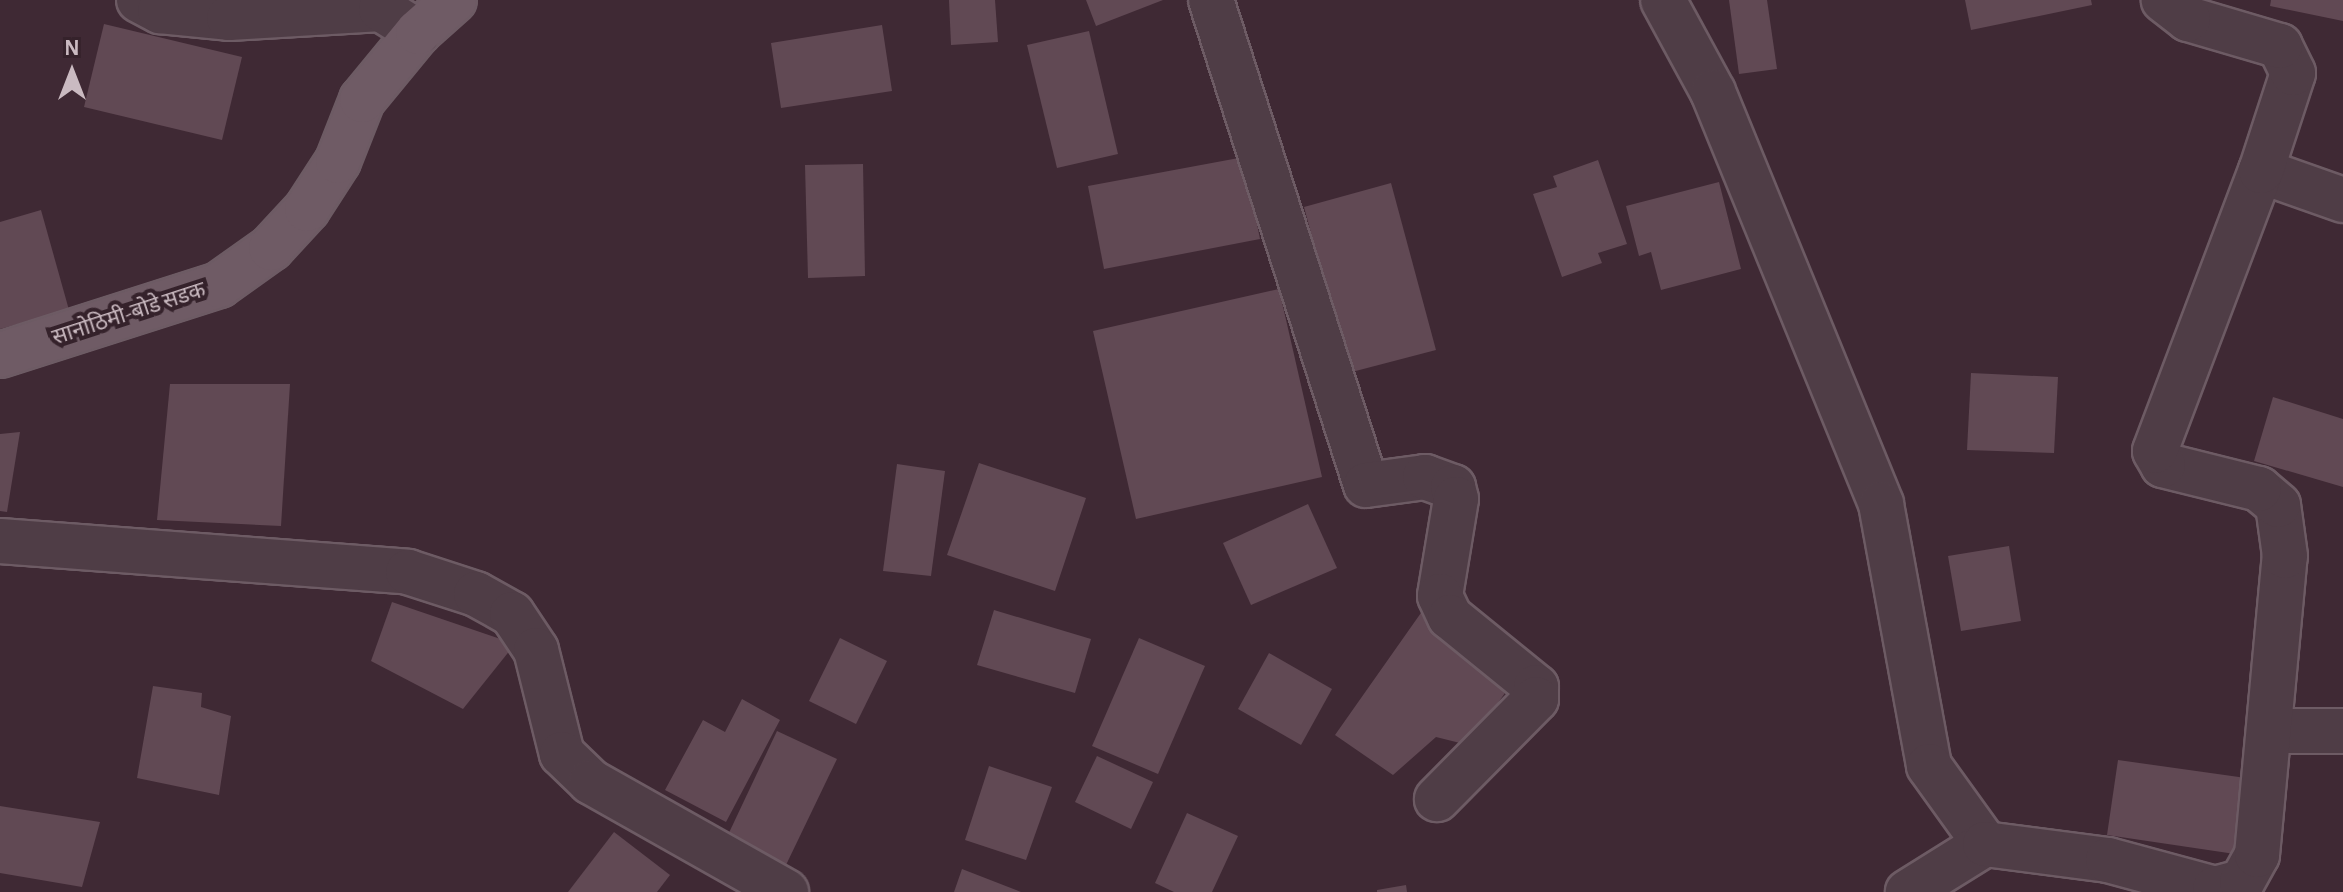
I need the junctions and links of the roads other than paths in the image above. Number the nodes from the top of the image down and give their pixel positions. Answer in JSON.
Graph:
{"nodes":[{"id":1,"x":139,"y":0,"type":"edge"},
{"id":2,"x":454,"y":0,"type":"edge"},
{"id":3,"x":1211,"y":0,"type":"edge"},
{"id":4,"x":1663,"y":0,"type":"edge"},
{"id":5,"x":2164,"y":0,"type":"edge"},
{"id":6,"x":418,"y":32,"type":"junction"},
{"id":7,"x":2261,"y":171,"type":"junction"},
{"id":8,"x":2343,"y":200,"type":"edge"},
{"id":9,"x":0,"y":355,"type":"edge"},
{"id":10,"x":0,"y":541,"type":"edge"},
{"id":11,"x":2269,"y":731,"type":"junction"},
{"id":12,"x":2343,"y":731,"type":"edge"},
{"id":13,"x":1437,"y":799,"type":"dead end"},
{"id":14,"x":1985,"y":844,"type":"junction"},
{"id":15,"x":2244,"y":887,"type":"edge"},
{"id":16,"x":786,"y":892,"type":"edge"},
{"id":17,"x":1908,"y":892,"type":"edge"}],
"edges":[{"from":1,"to":6,"type":"street"},
{"from":2,"to":6,"type":"main road","name":"सानोठिमी-बोडे सडक"},
{"from":3,"to":13,"type":"street"},
{"from":4,"to":14,"type":"street"},
{"from":5,"to":7,"type":"street"},
{"from":6,"to":9,"type":"main road","name":"सानोठिमी-बोडे सडक"},
{"from":7,"to":8,"type":"street"},
{"from":7,"to":11,"type":"street"},
{"from":10,"to":16,"type":"street"},
{"from":11,"to":12,"type":"street"},
{"from":11,"to":15,"type":"street"},
{"from":14,"to":15,"type":"street"},
{"from":14,"to":17,"type":"street"}]}
